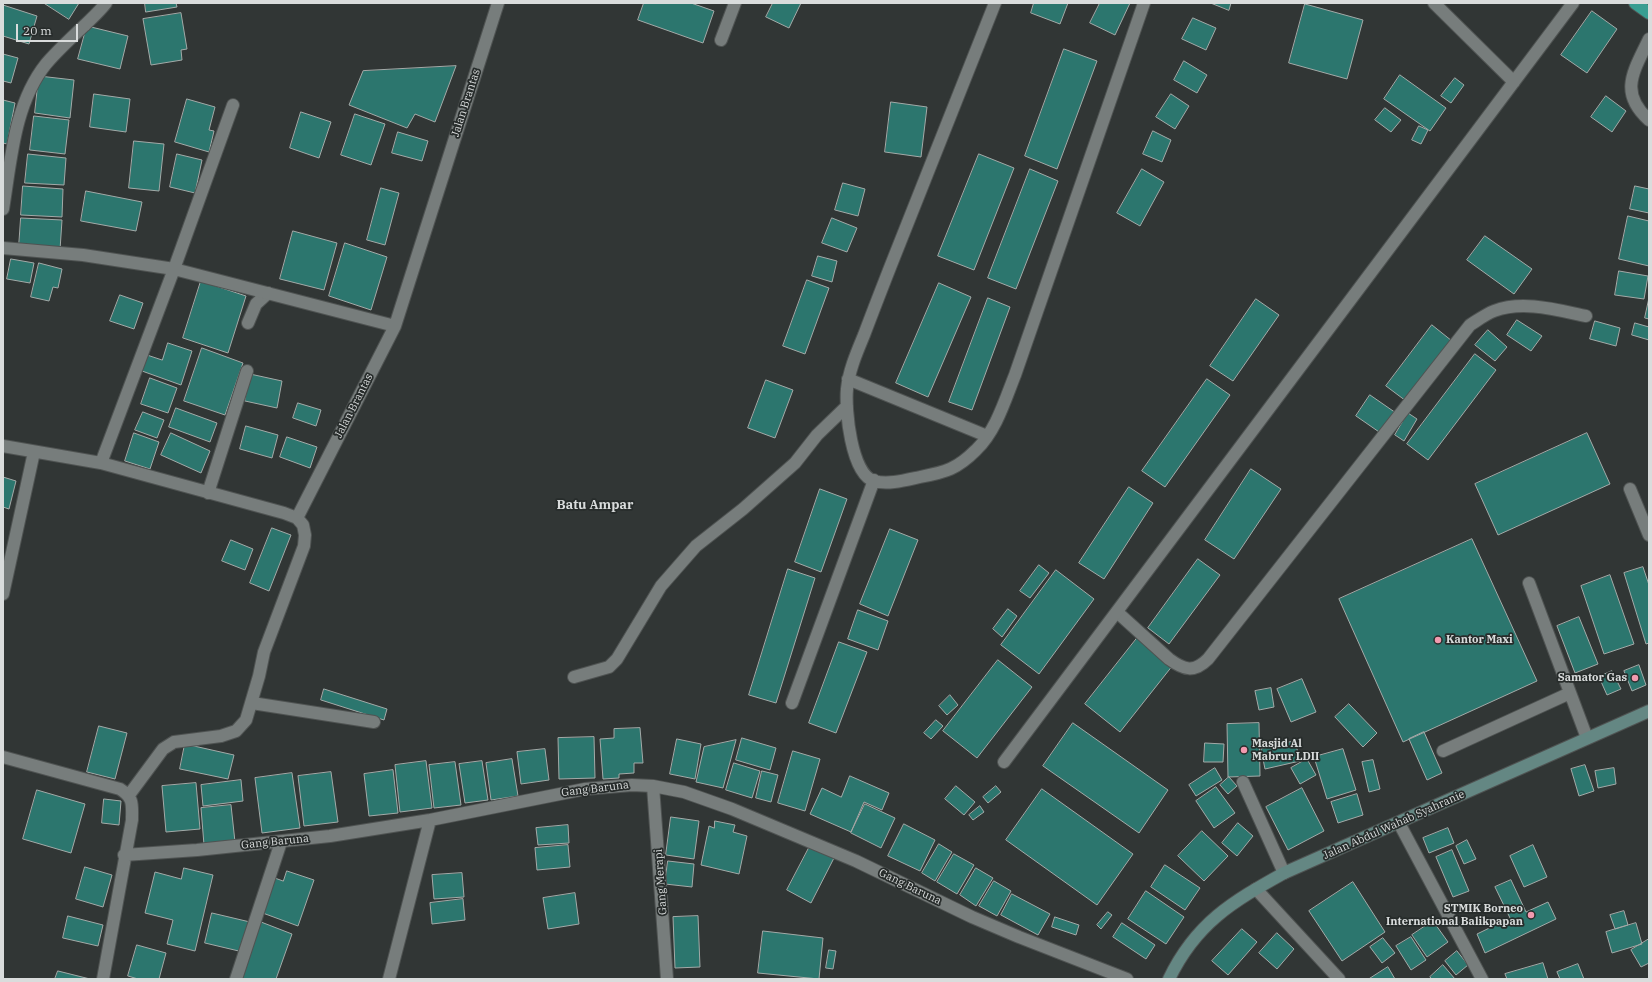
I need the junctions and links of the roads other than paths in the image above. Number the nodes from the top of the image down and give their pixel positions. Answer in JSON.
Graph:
{"nodes":[{"id":1,"x":106,"y":3,"type":"edge"},
{"id":2,"x":498,"y":3,"type":"edge"},
{"id":3,"x":735,"y":3,"type":"edge"},
{"id":4,"x":995,"y":3,"type":"edge"},
{"id":5,"x":1144,"y":3,"type":"edge"},
{"id":6,"x":1434,"y":3,"type":"edge"},
{"id":7,"x":1573,"y":3,"type":"edge"},
{"id":8,"x":1635,"y":3,"type":"edge"},
{"id":9,"x":1649,"y":13,"type":"edge"},
{"id":10,"x":1649,"y":39,"type":"edge"},
{"id":11,"x":721,"y":40,"type":"dead end"},
{"id":12,"x":1514,"y":82,"type":"junction"},
{"id":13,"x":232,"y":105,"type":"dead end"},
{"id":14,"x":1649,"y":120,"type":"edge"},
{"id":15,"x":3,"y":209,"type":"edge"},
{"id":16,"x":3,"y":248,"type":"edge"},
{"id":17,"x":174,"y":269,"type":"junction"},
{"id":18,"x":268,"y":293,"type":"junction"},
{"id":19,"x":1586,"y":316,"type":"dead end"},
{"id":20,"x":248,"y":323,"type":"dead end"},
{"id":21,"x":395,"y":326,"type":"junction"},
{"id":22,"x":247,"y":371,"type":"dead end"},
{"id":23,"x":848,"y":379,"type":"junction"},
{"id":24,"x":847,"y":406,"type":"junction"},
{"id":25,"x":987,"y":436,"type":"junction"},
{"id":26,"x":3,"y":446,"type":"edge"},
{"id":27,"x":34,"y":452,"type":"junction"},
{"id":28,"x":101,"y":463,"type":"junction"},
{"id":29,"x":874,"y":480,"type":"junction"},
{"id":30,"x":1630,"y":489,"type":"dead end"},
{"id":31,"x":208,"y":493,"type":"junction"},
{"id":32,"x":297,"y":518,"type":"junction"},
{"id":33,"x":1649,"y":535,"type":"edge"},
{"id":34,"x":1529,"y":583,"type":"dead end"},
{"id":35,"x":3,"y":594,"type":"edge"},
{"id":36,"x":1117,"y":612,"type":"junction"},
{"id":37,"x":574,"y":677,"type":"dead end"},
{"id":38,"x":1570,"y":693,"type":"junction"},
{"id":39,"x":252,"y":703,"type":"junction"},
{"id":40,"x":792,"y":703,"type":"dead end"},
{"id":41,"x":1649,"y":711,"type":"edge"},
{"id":42,"x":374,"y":722,"type":"dead end"},
{"id":43,"x":1587,"y":738,"type":"junction"},
{"id":44,"x":1443,"y":751,"type":"dead end"},
{"id":45,"x":3,"y":757,"type":"edge"},
{"id":46,"x":1004,"y":762,"type":"dead end"},
{"id":47,"x":1243,"y":782,"type":"dead end"},
{"id":48,"x":653,"y":786,"type":"junction"},
{"id":49,"x":129,"y":795,"type":"junction"},
{"id":50,"x":430,"y":820,"type":"junction"},
{"id":51,"x":1399,"y":823,"type":"junction"},
{"id":52,"x":281,"y":842,"type":"junction"},
{"id":53,"x":124,"y":855,"type":"junction"},
{"id":54,"x":1284,"y":873,"type":"junction"},
{"id":55,"x":1256,"y":889,"type":"junction"},
{"id":56,"x":103,"y":979,"type":"edge"},
{"id":57,"x":236,"y":979,"type":"edge"},
{"id":58,"x":389,"y":979,"type":"edge"},
{"id":59,"x":667,"y":979,"type":"edge"},
{"id":60,"x":1127,"y":979,"type":"edge"},
{"id":61,"x":1170,"y":979,"type":"edge"},
{"id":62,"x":1340,"y":979,"type":"edge"},
{"id":63,"x":1482,"y":979,"type":"edge"}],
"edges":[{"from":1,"to":15,"type":"street"},
{"from":2,"to":21,"type":"street","name":"Jalan Brantas"},
{"from":3,"to":11,"type":"street"},
{"from":4,"to":23,"type":"street"},
{"from":5,"to":25,"type":"street"},
{"from":6,"to":12,"type":"street"},
{"from":7,"to":12,"type":"street"},
{"from":8,"to":9,"type":"highway"},
{"from":10,"to":14,"type":"street"},
{"from":12,"to":36,"type":"street"},
{"from":13,"to":17,"type":"street"},
{"from":16,"to":17,"type":"street"},
{"from":17,"to":18,"type":"street"},
{"from":17,"to":28,"type":"street"},
{"from":18,"to":20,"type":"street"},
{"from":18,"to":21,"type":"street"},
{"from":19,"to":36,"type":"street"},
{"from":21,"to":32,"type":"street","name":"Jalan Brantas"},
{"from":22,"to":31,"type":"street"},
{"from":23,"to":24,"type":"street"},
{"from":23,"to":25,"type":"street"},
{"from":24,"to":29,"type":"street"},
{"from":24,"to":37,"type":"street"},
{"from":25,"to":29,"type":"street"},
{"from":26,"to":27,"type":"street"},
{"from":27,"to":28,"type":"street"},
{"from":27,"to":35,"type":"street"},
{"from":28,"to":31,"type":"street"},
{"from":29,"to":40,"type":"street"},
{"from":30,"to":33,"type":"street"},
{"from":31,"to":32,"type":"street"},
{"from":32,"to":39,"type":"street"},
{"from":34,"to":38,"type":"street"},
{"from":36,"to":46,"type":"street"},
{"from":38,"to":43,"type":"street"},
{"from":38,"to":44,"type":"street"},
{"from":39,"to":42,"type":"street"},
{"from":39,"to":49,"type":"street"},
{"from":41,"to":43,"type":"main road","name":"Jalan Abdul Wahab Syahranie"},
{"from":43,"to":51,"type":"main road","name":"Jalan Abdul Wahab Syahranie"},
{"from":45,"to":49,"type":"street"},
{"from":47,"to":54,"type":"street"},
{"from":48,"to":50,"type":"street","name":"Gang Baruna"},
{"from":48,"to":59,"type":"street","name":"Gang Merapi"},
{"from":48,"to":60,"type":"street","name":"Gang Baruna"},
{"from":49,"to":53,"type":"street"},
{"from":50,"to":52,"type":"street","name":"Gang Baruna"},
{"from":50,"to":58,"type":"street"},
{"from":51,"to":54,"type":"main road","name":"Jalan Abdul Wahab Syahranie"},
{"from":51,"to":63,"type":"street"},
{"from":52,"to":53,"type":"street","name":"Gang Baruna"},
{"from":52,"to":57,"type":"street"},
{"from":53,"to":56,"type":"street"},
{"from":54,"to":55,"type":"main road","name":"Jalan Abdul Wahab Syahranie"},
{"from":55,"to":61,"type":"main road","name":"Jalan Abdul Wahab Syahranie"},
{"from":55,"to":62,"type":"street"}]}
